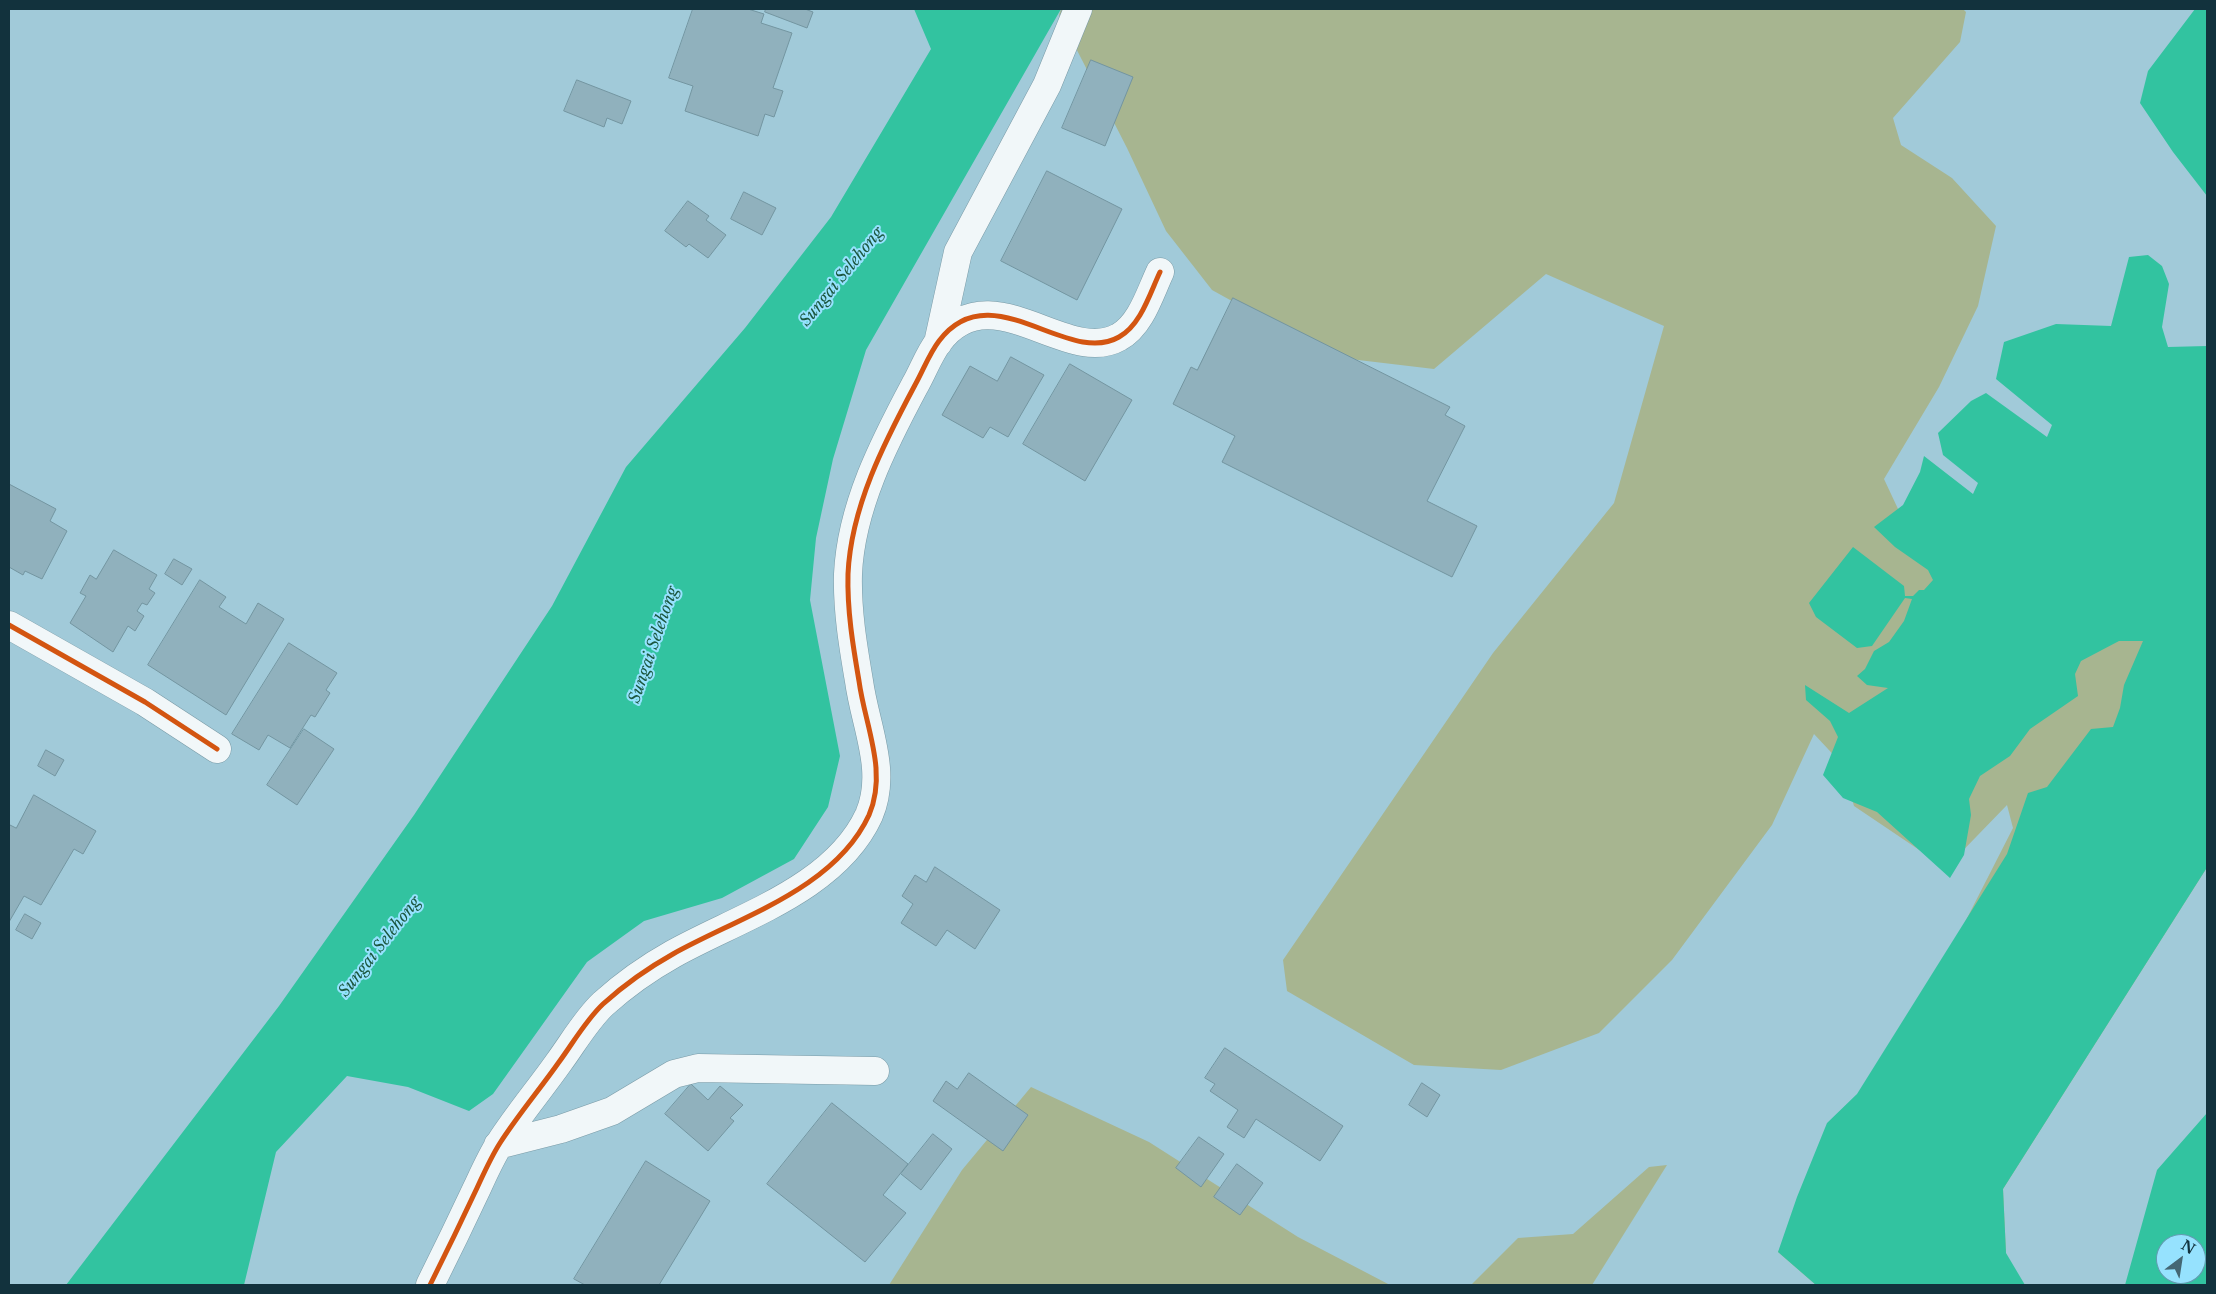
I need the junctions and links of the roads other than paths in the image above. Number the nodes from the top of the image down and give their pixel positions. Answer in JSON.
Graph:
{"nodes":[{"id":1,"x":1078,"y":9,"type":"edge"},
{"id":2,"x":1160,"y":272,"type":"dead end"},
{"id":3,"x":938,"y":343,"type":"junction"},
{"id":4,"x":9,"y":625,"type":"edge"},
{"id":5,"x":216,"y":749,"type":"dead end"},
{"id":6,"x":876,"y":1072,"type":"dead end"},
{"id":7,"x":498,"y":1145,"type":"junction"},
{"id":8,"x":430,"y":1285,"type":"edge"}],
"edges":[{"from":1,"to":3,"type":"street"},
{"from":2,"to":3,"type":"street"},
{"from":3,"to":7,"type":"street"},
{"from":4,"to":5,"type":"street"},
{"from":6,"to":7,"type":"street"},
{"from":7,"to":8,"type":"street"}]}
